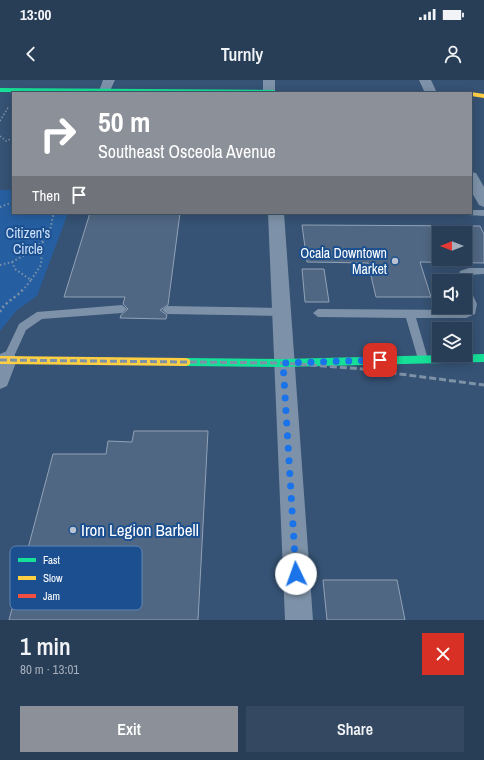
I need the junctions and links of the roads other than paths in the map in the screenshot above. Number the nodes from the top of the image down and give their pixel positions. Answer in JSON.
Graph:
{"nodes":[{"id":1,"x":425,"y":80,"type":"edge"},
{"id":2,"x":107,"y":85,"type":"edge"},
{"id":3,"x":269,"y":88,"type":"edge"},
{"id":4,"x":0,"y":90,"type":"edge"},
{"id":5,"x":346,"y":92,"type":"edge"},
{"id":6,"x":431,"y":92,"type":"edge"},
{"id":7,"x":472,"y":94,"type":"edge"},
{"id":8,"x":484,"y":96,"type":"edge"},
{"id":9,"x":476,"y":184,"type":"edge"},
{"id":10,"x":484,"y":202,"type":"edge"},
{"id":11,"x":472,"y":213,"type":"edge"},
{"id":12,"x":484,"y":213,"type":"edge"},
{"id":13,"x":276,"y":214,"type":"edge"},
{"id":14,"x":484,"y":271,"type":"edge"},
{"id":15,"x":463,"y":274,"type":"edge"},
{"id":16,"x":122,"y":309,"type":"dead end"},
{"id":17,"x":167,"y":310,"type":"dead end"},
{"id":18,"x":281,"y":312,"type":"junction"},
{"id":19,"x":318,"y":313,"type":"dead end"},
{"id":20,"x":410,"y":314,"type":"junction"},
{"id":21,"x":432,"y":314,"type":"edge"},
{"id":22,"x":484,"y":358,"type":"edge"},
{"id":23,"x":423,"y":359,"type":"junction"},
{"id":24,"x":4,"y":360,"type":"edge"},
{"id":25,"x":283,"y":363,"type":"junction"},
{"id":26,"x":0,"y":380,"type":"edge"},
{"id":27,"x":299,"y":620,"type":"edge"}],
"edges":[{"from":1,"to":6,"type":"street"},
{"from":2,"to":3,"type":"street"},
{"from":2,"to":4,"type":"street"},
{"from":3,"to":5,"type":"street"},
{"from":5,"to":6,"type":"street"},
{"from":7,"to":8,"type":"street"},
{"from":9,"to":10,"type":"street"},
{"from":11,"to":12,"type":"lane"},
{"from":13,"to":18,"type":"street"},
{"from":14,"to":15,"type":"lane"},
{"from":16,"to":24,"type":"lane"},
{"from":17,"to":18,"type":"lane"},
{"from":18,"to":25,"type":"street"},
{"from":19,"to":20,"type":"lane"},
{"from":20,"to":21,"type":"lane"},
{"from":20,"to":23,"type":"lane"},
{"from":22,"to":23,"type":"street"},
{"from":23,"to":25,"type":"street"},
{"from":24,"to":25,"type":"street"},
{"from":24,"to":26,"type":"street"},
{"from":25,"to":27,"type":"street"}]}
